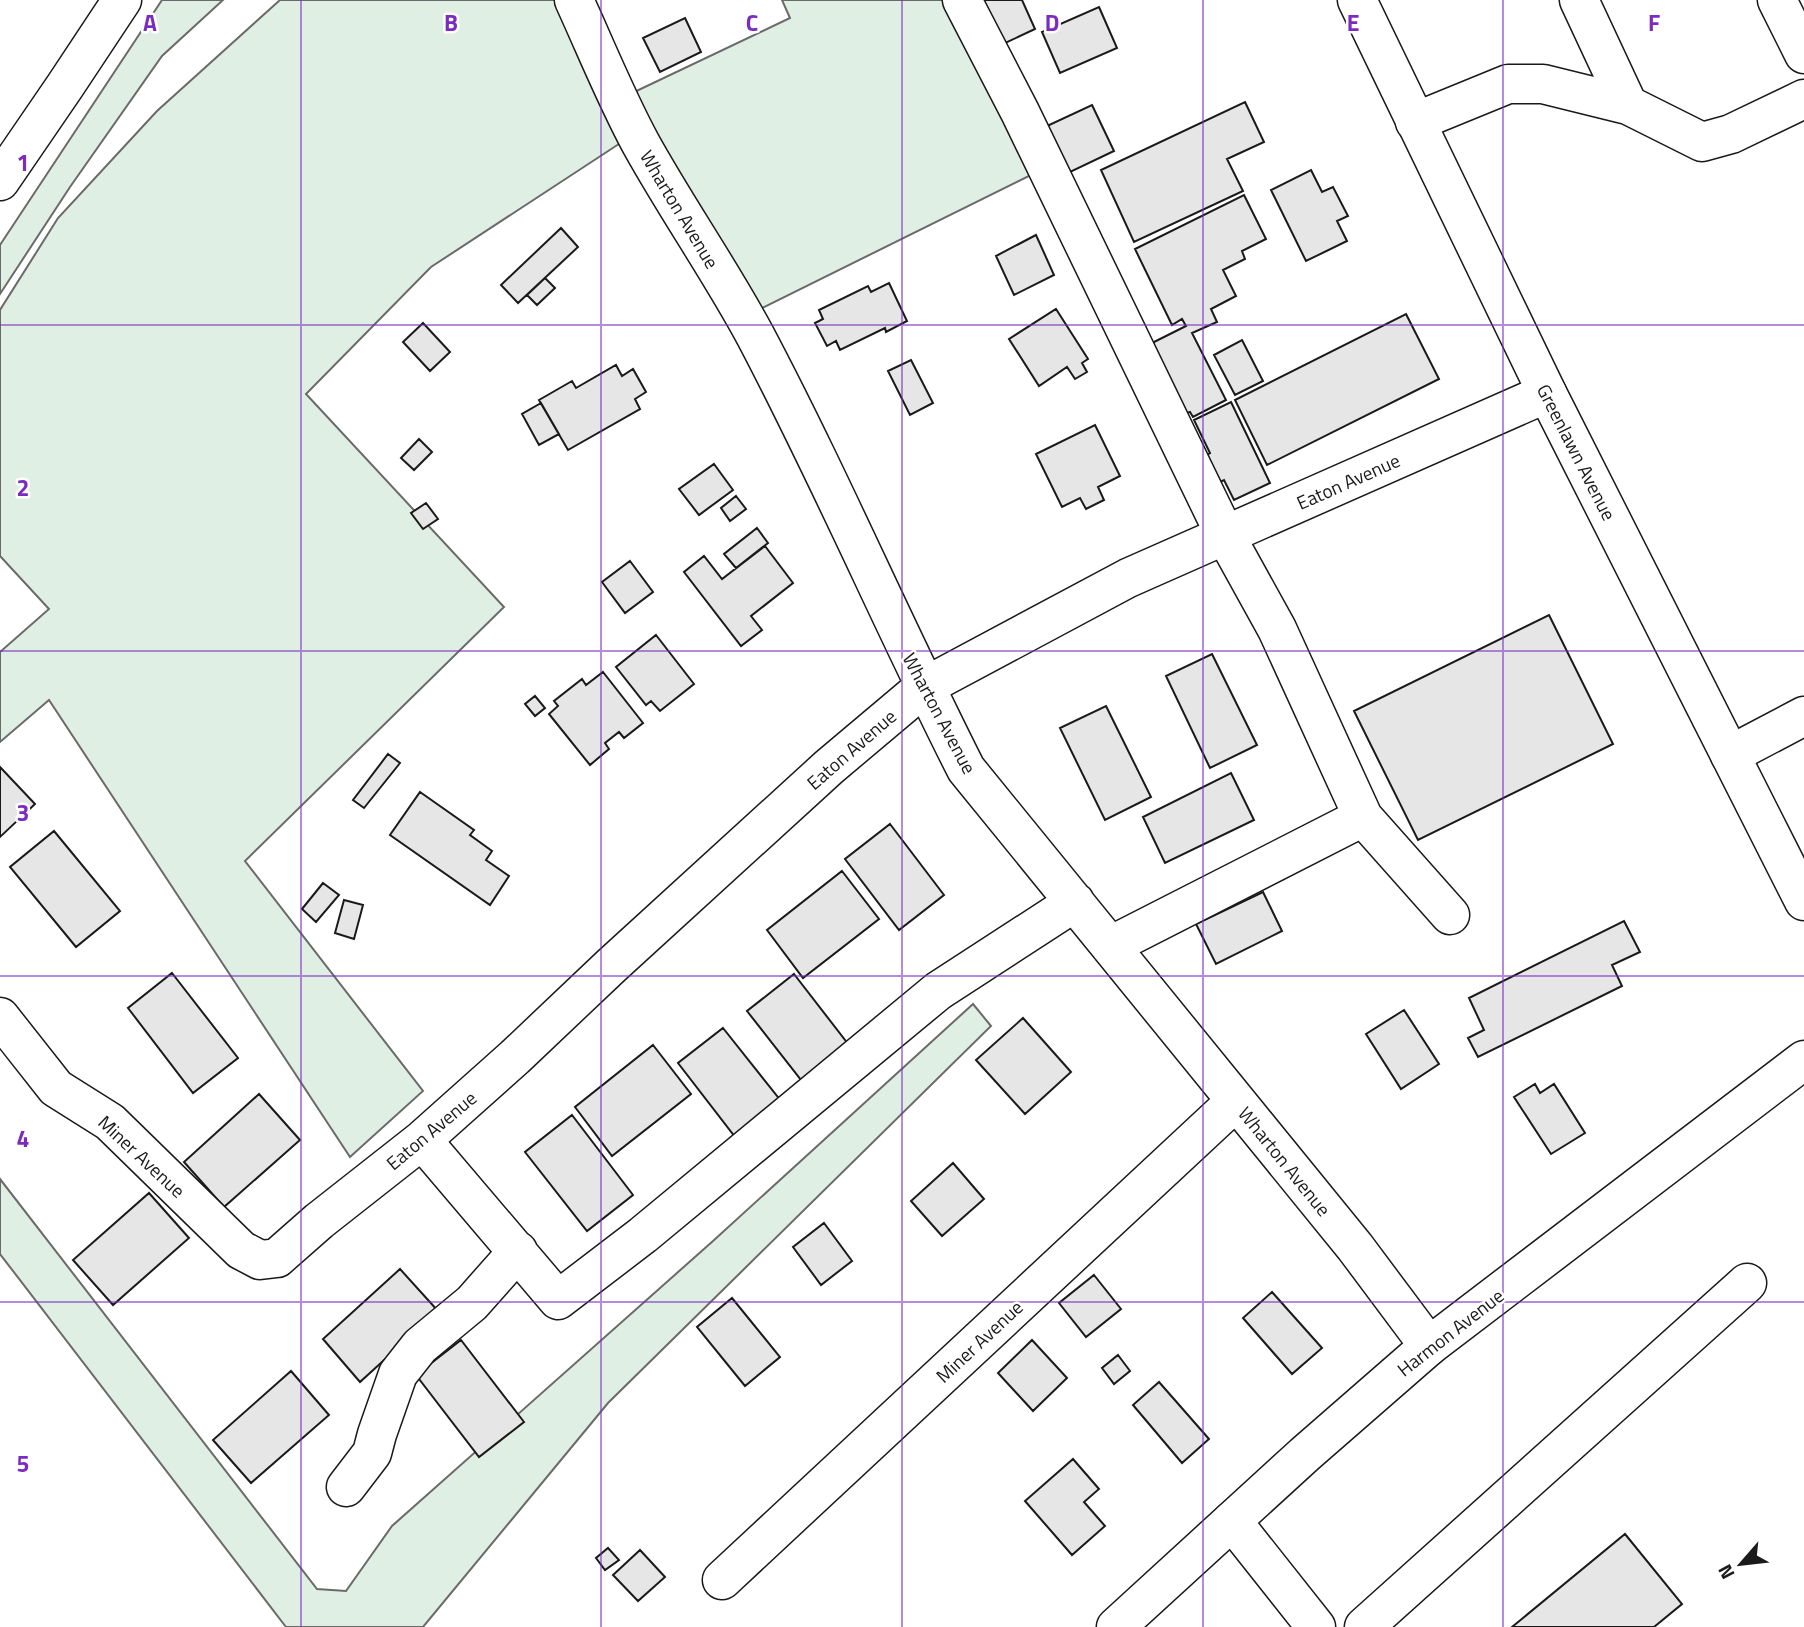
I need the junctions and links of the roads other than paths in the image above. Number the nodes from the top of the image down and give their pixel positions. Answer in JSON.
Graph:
{"nodes":[{"id":1,"x":122,"y":0,"type":"edge"},
{"id":2,"x":574,"y":0,"type":"edge"},
{"id":3,"x":962,"y":0,"type":"edge"},
{"id":4,"x":1357,"y":0,"type":"edge"},
{"id":5,"x":1578,"y":0,"type":"edge"},
{"id":6,"x":1777,"y":0,"type":"edge"},
{"id":7,"x":1804,"y":54,"type":"edge"},
{"id":8,"x":1804,"y":99,"type":"edge"},
{"id":9,"x":1628,"y":105,"type":"junction"},
{"id":10,"x":1415,"y":122,"type":"junction"},
{"id":11,"x":0,"y":181,"type":"edge"},
{"id":12,"x":1547,"y":393,"type":"junction"},
{"id":13,"x":1225,"y":535,"type":"junction"},
{"id":14,"x":924,"y":687,"type":"junction"},
{"id":15,"x":1802,"y":722,"type":"edge"},
{"id":16,"x":1730,"y":755,"type":"junction"},
{"id":17,"x":1363,"y":817,"type":"junction"},
{"id":18,"x":1804,"y":901,"type":"edge"},
{"id":19,"x":1075,"y":902,"type":"junction"},
{"id":20,"x":1450,"y":915,"type":"dead end"},
{"id":21,"x":1110,"y":946,"type":"junction"},
{"id":22,"x":0,"y":1017,"type":"edge"},
{"id":23,"x":1804,"y":1060,"type":"edge"},
{"id":24,"x":1236,"y":1101,"type":"junction"},
{"id":25,"x":422,"y":1140,"type":"junction"},
{"id":26,"x":518,"y":1251,"type":"junction"},
{"id":27,"x":260,"y":1259,"type":"joint"},
{"id":28,"x":1747,"y":1283,"type":"dead end"},
{"id":29,"x":1429,"y":1346,"type":"junction"},
{"id":30,"x":346,"y":1487,"type":"dead end"},
{"id":31,"x":1232,"y":1521,"type":"junction"},
{"id":32,"x":722,"y":1580,"type":"dead end"},
{"id":33,"x":1116,"y":1627,"type":"edge"},
{"id":34,"x":1316,"y":1627,"type":"edge"},
{"id":35,"x":1364,"y":1627,"type":"edge"}],
"edges":[{"from":1,"to":11,"type":"main road"},
{"from":2,"to":14,"type":"main road","name":"Wharton Avenue"},
{"from":3,"to":13,"type":"main road"},
{"from":4,"to":10,"type":"main road","name":"Greenlawn Avenue"},
{"from":5,"to":9,"type":"main road"},
{"from":6,"to":7,"type":"main road"},
{"from":8,"to":9,"type":"main road"},
{"from":9,"to":10,"type":"main road"},
{"from":10,"to":12,"type":"main road","name":"Greenlawn Avenue"},
{"from":12,"to":13,"type":"main road","name":"Eaton Avenue"},
{"from":12,"to":16,"type":"main road","name":"Greenlawn Avenue"},
{"from":13,"to":14,"type":"main road","name":"Eaton Avenue"},
{"from":13,"to":17,"type":"main road"},
{"from":14,"to":19,"type":"main road","name":"Wharton Avenue"},
{"from":14,"to":25,"type":"main road","name":"Eaton Avenue"},
{"from":15,"to":16,"type":"main road"},
{"from":16,"to":18,"type":"main road","name":"Greenlawn Avenue"},
{"from":17,"to":20,"type":"main road"},
{"from":17,"to":21,"type":"main road"},
{"from":19,"to":21,"type":"main road","name":"Wharton Avenue"},
{"from":19,"to":26,"type":"main road"},
{"from":21,"to":24,"type":"main road","name":"Wharton Avenue"},
{"from":22,"to":27,"type":"main road","name":"Miner Avenue"},
{"from":23,"to":29,"type":"main road","name":"Harmon Avenue"},
{"from":24,"to":29,"type":"main road","name":"Wharton Avenue"},
{"from":24,"to":32,"type":"main road","name":"Miner Avenue"},
{"from":25,"to":26,"type":"main road"},
{"from":25,"to":27,"type":"main road","name":"Eaton Avenue"},
{"from":26,"to":30,"type":"main road"},
{"from":28,"to":35,"type":"main road"},
{"from":29,"to":31,"type":"main road","name":"Harmon Avenue"},
{"from":31,"to":33,"type":"main road","name":"Harmon Avenue"},
{"from":31,"to":34,"type":"main road"}]}
